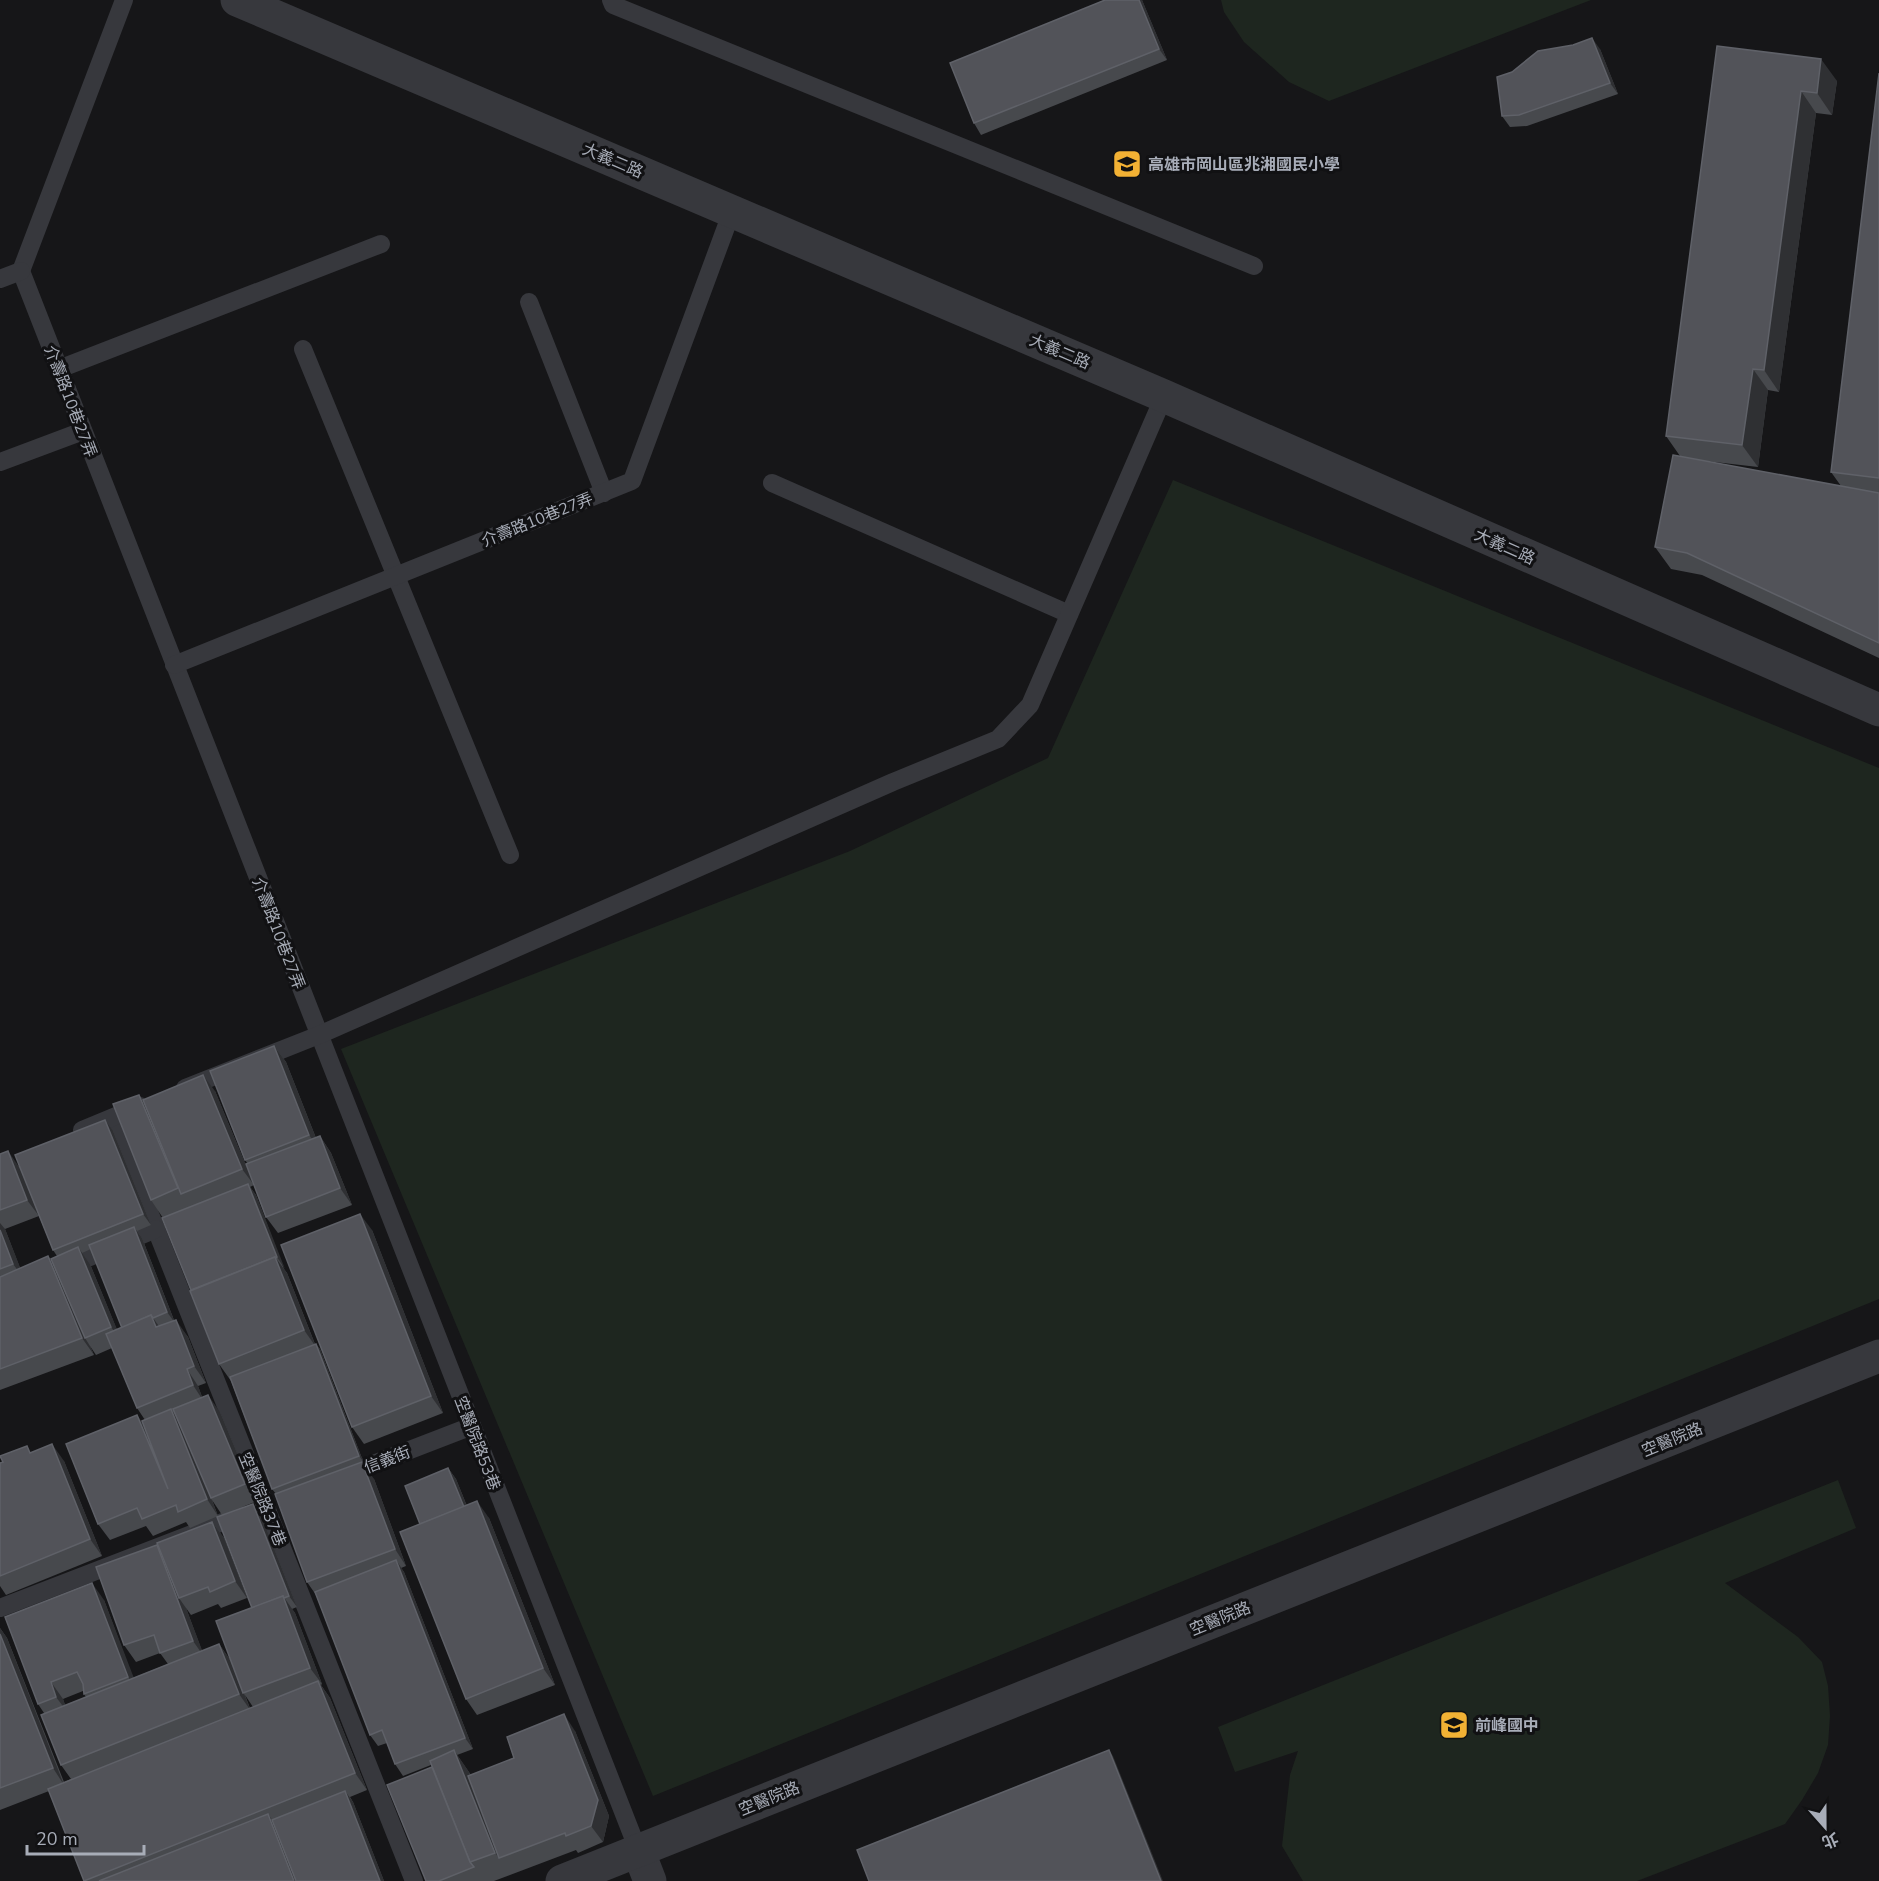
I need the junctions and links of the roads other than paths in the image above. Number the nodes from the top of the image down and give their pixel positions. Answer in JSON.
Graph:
{"nodes":[{"id":1,"x":124,"y":0,"type":"edge"},
{"id":2,"x":237,"y":0,"type":"edge"},
{"id":3,"x":611,"y":0,"type":"edge"},
{"id":4,"x":732,"y":211,"type":"junction"},
{"id":5,"x":381,"y":244,"type":"dead end"},
{"id":6,"x":1254,"y":266,"type":"dead end"},
{"id":7,"x":21,"y":271,"type":"junction"},
{"id":8,"x":0,"y":279,"type":"edge"},
{"id":9,"x":529,"y":302,"type":"dead end"},
{"id":10,"x":303,"y":349,"type":"dead end"},
{"id":11,"x":59,"y":369,"type":"junction"},
{"id":12,"x":1164,"y":396,"type":"junction"},
{"id":13,"x":83,"y":431,"type":"junction"},
{"id":14,"x":0,"y":462,"type":"edge"},
{"id":15,"x":772,"y":483,"type":"dead end"},
{"id":16,"x":604,"y":493,"type":"junction"},
{"id":17,"x":396,"y":576,"type":"junction"},
{"id":18,"x":1069,"y":615,"type":"junction"},
{"id":19,"x":174,"y":664,"type":"junction"},
{"id":20,"x":1879,"y":710,"type":"edge"},
{"id":21,"x":510,"y":855,"type":"dead end"},
{"id":22,"x":319,"y":1035,"type":"junction"},
{"id":23,"x":112,"y":1118,"type":"junction"},
{"id":24,"x":61,"y":1138,"type":"edge"},
{"id":25,"x":156,"y":1229,"type":"junction"},
{"id":26,"x":52,"y":1272,"type":"edge"},
{"id":27,"x":1879,"y":1356,"type":"edge"},
{"id":28,"x":472,"y":1426,"type":"junction"},
{"id":29,"x":331,"y":1481,"type":"edge"},
{"id":30,"x":271,"y":1504,"type":"junction"},
{"id":31,"x":0,"y":1608,"type":"edge"},
{"id":32,"x":638,"y":1850,"type":"junction"},
{"id":33,"x":414,"y":1881,"type":"edge"},
{"id":34,"x":562,"y":1881,"type":"edge"},
{"id":35,"x":650,"y":1881,"type":"edge"}],
"edges":[{"from":1,"to":7,"type":"lane"},
{"from":2,"to":4,"type":"street","name":"大義二路"},
{"from":3,"to":6,"type":"lane"},
{"from":4,"to":12,"type":"street","name":"大義二路"},
{"from":4,"to":16,"type":"lane","name":"介壽路10巷27弄"},
{"from":5,"to":11,"type":"lane"},
{"from":7,"to":8,"type":"lane"},
{"from":7,"to":11,"type":"lane","name":"介壽路10巷27弄"},
{"from":9,"to":16,"type":"lane"},
{"from":10,"to":17,"type":"lane"},
{"from":11,"to":13,"type":"lane","name":"介壽路10巷27弄"},
{"from":12,"to":18,"type":"lane"},
{"from":12,"to":20,"type":"street","name":"大義二路"},
{"from":13,"to":14,"type":"lane"},
{"from":13,"to":19,"type":"lane","name":"介壽路10巷27弄"},
{"from":15,"to":18,"type":"lane"},
{"from":16,"to":17,"type":"lane","name":"介壽路10巷27弄"},
{"from":17,"to":19,"type":"lane","name":"介壽路10巷27弄"},
{"from":17,"to":21,"type":"lane"},
{"from":18,"to":22,"type":"lane"},
{"from":19,"to":22,"type":"lane","name":"介壽路10巷27弄"},
{"from":22,"to":23,"type":"lane"},
{"from":22,"to":28,"type":"lane","name":"空醫院路53巷"},
{"from":23,"to":24,"type":"lane"},
{"from":23,"to":25,"type":"lane","name":"空醫院路37巷"},
{"from":25,"to":26,"type":"lane"},
{"from":25,"to":30,"type":"lane","name":"空醫院路37巷"},
{"from":27,"to":32,"type":"street","name":"空醫院路"},
{"from":28,"to":29,"type":"lane","name":"信義街"},
{"from":28,"to":32,"type":"lane","name":"空醫院路53巷"},
{"from":30,"to":31,"type":"lane"},
{"from":30,"to":33,"type":"lane","name":"空醫院路37巷"},
{"from":32,"to":34,"type":"street","name":"空醫院路"},
{"from":32,"to":35,"type":"street"}]}
